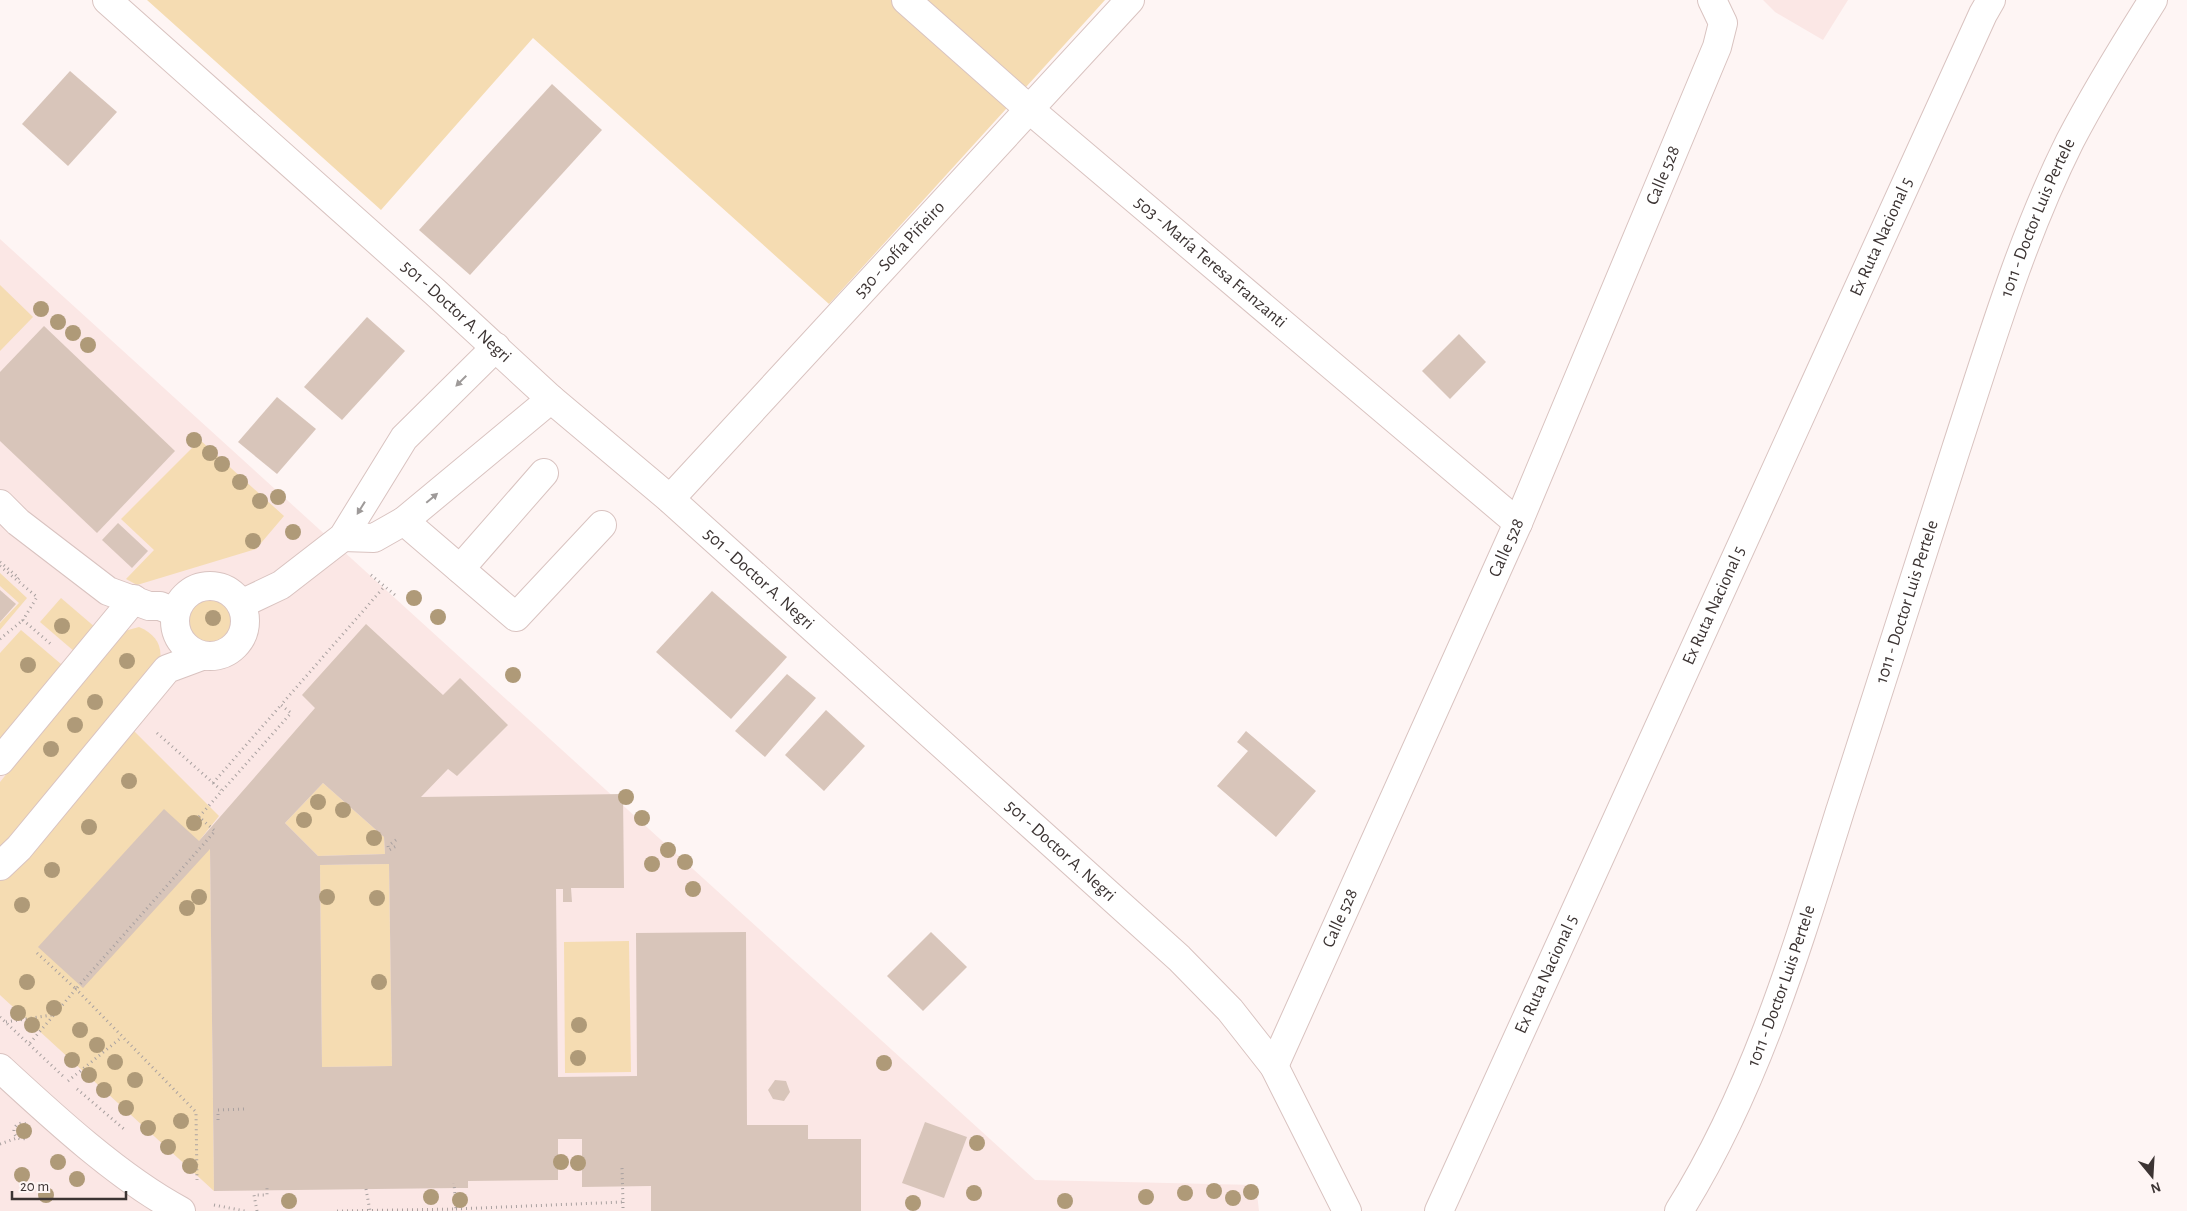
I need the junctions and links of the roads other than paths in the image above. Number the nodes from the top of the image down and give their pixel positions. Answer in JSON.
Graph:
{"nodes":[{"id":1,"x":107,"y":0,"type":"edge"},
{"id":2,"x":906,"y":0,"type":"edge"},
{"id":3,"x":1130,"y":0,"type":"edge"},
{"id":4,"x":1991,"y":0,"type":"edge"},
{"id":5,"x":2153,"y":0,"type":"edge"},
{"id":6,"x":1717,"y":12,"type":"edge"},
{"id":7,"x":1028,"y":109,"type":"junction"},
{"id":8,"x":496,"y":347,"type":"junction"},
{"id":9,"x":552,"y":398,"type":"junction"},
{"id":10,"x":544,"y":473,"type":"dead end"},
{"id":11,"x":670,"y":499,"type":"junction"},
{"id":12,"x":0,"y":504,"type":"edge"},
{"id":13,"x":404,"y":521,"type":"junction"},
{"id":14,"x":1518,"y":523,"type":"junction"},
{"id":15,"x":602,"y":525,"type":"dead end"},
{"id":16,"x":343,"y":537,"type":"junction"},
{"id":17,"x":460,"y":569,"type":"junction"},
{"id":18,"x":134,"y":599,"type":"junction"},
{"id":19,"x":241,"y":604,"type":"junction"},
{"id":20,"x":175,"y":612,"type":"junction"},
{"id":21,"x":202,"y":656,"type":"junction"},
{"id":22,"x":0,"y":761,"type":"edge"},
{"id":23,"x":0,"y":866,"type":"edge"},
{"id":24,"x":1274,"y":1066,"type":"junction"},
{"id":25,"x":0,"y":1068,"type":"edge"},
{"id":26,"x":181,"y":1211,"type":"edge"},
{"id":27,"x":1346,"y":1211,"type":"edge"},
{"id":28,"x":1439,"y":1211,"type":"edge"},
{"id":29,"x":1679,"y":1211,"type":"edge"}],
"edges":[{"from":1,"to":8,"type":"street","name":"501 - Doctor A. Negri"},
{"from":2,"to":7,"type":"street","name":"503 - María Teresa Franzanti"},
{"from":3,"to":7,"type":"street","name":"530 - Sofía Piñeiro"},
{"from":4,"to":28,"type":"street","name":"Ex Ruta Nacional 5"},
{"from":5,"to":29,"type":"street","name":"1011 - Doctor Luis Pertele"},
{"from":6,"to":14,"type":"street","name":"Calle 528"},
{"from":7,"to":11,"type":"street","name":"530 - Sofía Piñeiro"},
{"from":7,"to":14,"type":"street","name":"503 - María Teresa Franzanti"},
{"from":8,"to":9,"type":"street","name":"501 - Doctor A. Negri"},
{"from":8,"to":16,"type":"street","one_way":true},
{"from":9,"to":11,"type":"street","name":"501 - Doctor A. Negri"},
{"from":13,"to":9,"type":"street","one_way":true},
{"from":10,"to":17,"type":"street"},
{"from":11,"to":24,"type":"street","name":"501 - Doctor A. Negri"},
{"from":12,"to":18,"type":"street"},
{"from":13,"to":16,"type":"street"},
{"from":13,"to":17,"type":"street"},
{"from":14,"to":24,"type":"street","name":"Calle 528"},
{"from":15,"to":17,"type":"street"},
{"from":16,"to":19,"type":"street"},
{"from":18,"to":20,"type":"street"},
{"from":18,"to":22,"type":"street"},
{"from":19,"to":20,"type":"street"},
{"from":19,"to":21,"type":"street"},
{"from":20,"to":21,"type":"street"},
{"from":21,"to":23,"type":"street"},
{"from":24,"to":27,"type":"street","name":"501 - Doctor A. Negri"},
{"from":25,"to":26,"type":"street"}]}
